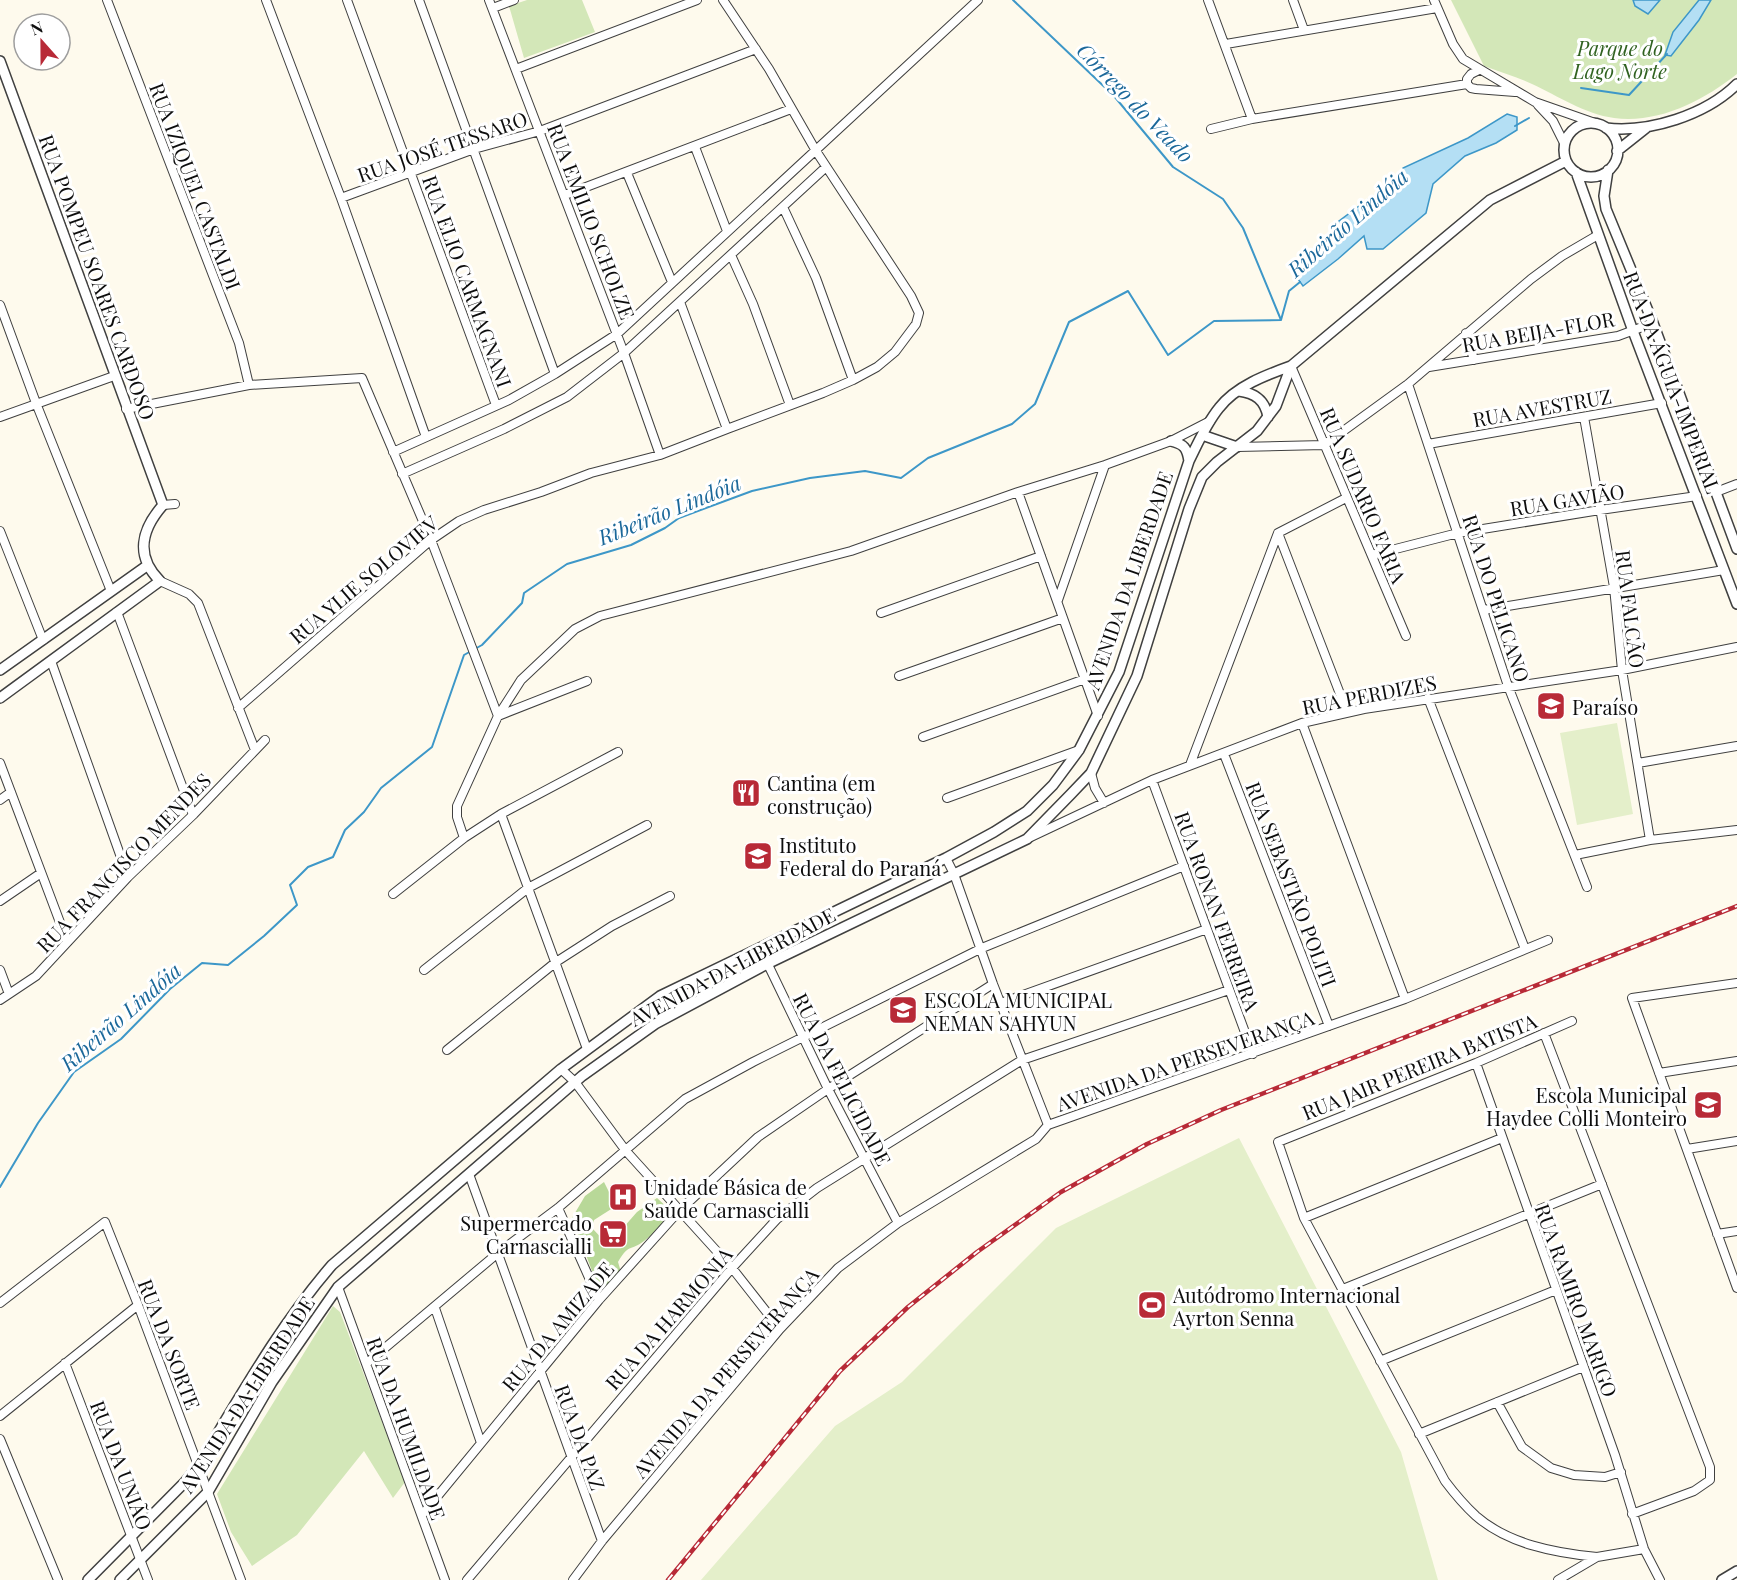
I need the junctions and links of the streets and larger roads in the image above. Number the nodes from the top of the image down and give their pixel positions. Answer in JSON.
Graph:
{"nodes":[{"id":1,"x":107,"y":0,"type":"edge"},
{"id":2,"x":266,"y":0,"type":"edge"},
{"id":3,"x":347,"y":0,"type":"edge"},
{"id":4,"x":419,"y":0,"type":"edge"},
{"id":5,"x":514,"y":0,"type":"edge"},
{"id":6,"x":698,"y":0,"type":"edge"},
{"id":7,"x":723,"y":0,"type":"edge"},
{"id":8,"x":978,"y":0,"type":"edge"},
{"id":9,"x":1208,"y":0,"type":"edge"},
{"id":10,"x":1293,"y":0,"type":"edge"},
{"id":11,"x":491,"y":4,"type":"edge"},
{"id":12,"x":1435,"y":4,"type":"edge"},
{"id":13,"x":1304,"y":30,"type":"junction"},
{"id":14,"x":1226,"y":44,"type":"junction"},
{"id":15,"x":756,"y":49,"type":"junction"},
{"id":16,"x":0,"y":61,"type":"edge"},
{"id":17,"x":516,"y":69,"type":"junction"},
{"id":18,"x":1482,"y":72,"type":"junction"},
{"id":19,"x":1467,"y":84,"type":"junction"},
{"id":20,"x":1737,"y":84,"type":"edge"},
{"id":21,"x":1476,"y":90,"type":"junction"},
{"id":22,"x":1518,"y":92,"type":"junction"},
{"id":23,"x":1535,"y":102,"type":"junction"},
{"id":24,"x":792,"y":109,"type":"junction"},
{"id":25,"x":1252,"y":119,"type":"junction"},
{"id":26,"x":1595,"y":123,"type":"junction"},
{"id":27,"x":1606,"y":128,"type":"junction"},
{"id":28,"x":1646,"y":128,"type":"junction"},
{"id":29,"x":1211,"y":129,"type":"dead end"},
{"id":30,"x":540,"y":130,"type":"junction"},
{"id":31,"x":1564,"y":143,"type":"junction"},
{"id":32,"x":695,"y":147,"type":"junction"},
{"id":33,"x":474,"y":149,"type":"junction"},
{"id":34,"x":816,"y":151,"type":"junction"},
{"id":35,"x":1617,"y":151,"type":"junction"},
{"id":36,"x":1566,"y":161,"type":"junction"},
{"id":37,"x":826,"y":167,"type":"junction"},
{"id":38,"x":1608,"y":170,"type":"junction"},
{"id":39,"x":410,"y":171,"type":"junction"},
{"id":40,"x":1576,"y":172,"type":"junction"},
{"id":41,"x":627,"y":173,"type":"junction"},
{"id":42,"x":565,"y":195,"type":"junction"},
{"id":43,"x":341,"y":198,"type":"junction"},
{"id":44,"x":783,"y":207,"type":"junction"},
{"id":45,"x":728,"y":231,"type":"junction"},
{"id":46,"x":1598,"y":235,"type":"junction"},
{"id":47,"x":731,"y":255,"type":"junction"},
{"id":48,"x":672,"y":282,"type":"junction"},
{"id":49,"x":680,"y":302,"type":"junction"},
{"id":50,"x":0,"y":304,"type":"edge"},
{"id":51,"x":1653,"y":323,"type":"junction"},
{"id":52,"x":1633,"y":331,"type":"junction"},
{"id":53,"x":1466,"y":333,"type":"junction"},
{"id":54,"x":617,"y":334,"type":"junction"},
{"id":55,"x":624,"y":353,"type":"junction"},
{"id":56,"x":1474,"y":360,"type":"junction"},
{"id":57,"x":1291,"y":366,"type":"junction"},
{"id":58,"x":1427,"y":367,"type":"junction"},
{"id":59,"x":555,"y":374,"type":"junction"},
{"id":60,"x":114,"y":376,"type":"junction"},
{"id":61,"x":853,"y":380,"type":"junction"},
{"id":62,"x":1408,"y":384,"type":"junction"},
{"id":63,"x":249,"y":385,"type":"junction"},
{"id":64,"x":1239,"y":391,"type":"junction"},
{"id":65,"x":36,"y":403,"type":"junction"},
{"id":66,"x":1662,"y":403,"type":"junction"},
{"id":67,"x":496,"y":405,"type":"junction"},
{"id":68,"x":790,"y":405,"type":"junction"},
{"id":69,"x":126,"y":409,"type":"junction"},
{"id":70,"x":0,"y":417,"type":"edge"},
{"id":71,"x":1268,"y":417,"type":"junction"},
{"id":72,"x":1584,"y":417,"type":"junction"},
{"id":73,"x":1210,"y":421,"type":"junction"},
{"id":74,"x":727,"y":429,"type":"junction"},
{"id":75,"x":1202,"y":435,"type":"junction"},
{"id":76,"x":426,"y":437,"type":"junction"},
{"id":77,"x":1171,"y":441,"type":"junction"},
{"id":78,"x":1428,"y":444,"type":"junction"},
{"id":79,"x":1324,"y":445,"type":"junction"},
{"id":80,"x":1237,"y":447,"type":"junction"},
{"id":81,"x":393,"y":452,"type":"junction"},
{"id":82,"x":660,"y":455,"type":"junction"},
{"id":83,"x":1189,"y":461,"type":"junction"},
{"id":84,"x":1105,"y":465,"type":"junction"},
{"id":85,"x":402,"y":474,"type":"junction"},
{"id":86,"x":1737,"y":484,"type":"edge"},
{"id":87,"x":1018,"y":492,"type":"junction"},
{"id":88,"x":1716,"y":492,"type":"junction"},
{"id":89,"x":1697,"y":496,"type":"junction"},
{"id":90,"x":1346,"y":498,"type":"junction"},
{"id":91,"x":175,"y":504,"type":"dead end"},
{"id":92,"x":163,"y":506,"type":"junction"},
{"id":93,"x":1600,"y":510,"type":"junction"},
{"id":94,"x":0,"y":531,"type":"edge"},
{"id":95,"x":1278,"y":532,"type":"junction"},
{"id":96,"x":1458,"y":533,"type":"junction"},
{"id":97,"x":431,"y":540,"type":"junction"},
{"id":98,"x":1737,"y":549,"type":"edge"},
{"id":99,"x":1372,"y":555,"type":"junction"},
{"id":100,"x":1041,"y":556,"type":"junction"},
{"id":101,"x":148,"y":565,"type":"junction"},
{"id":102,"x":1724,"y":570,"type":"junction"},
{"id":103,"x":124,"y":581,"type":"junction"},
{"id":104,"x":160,"y":581,"type":"junction"},
{"id":105,"x":1614,"y":587,"type":"junction"},
{"id":106,"x":111,"y":591,"type":"junction"},
{"id":107,"x":136,"y":598,"type":"junction"},
{"id":108,"x":1058,"y":600,"type":"junction"},
{"id":109,"x":1737,"y":604,"type":"edge"},
{"id":110,"x":1484,"y":610,"type":"junction"},
{"id":111,"x":117,"y":612,"type":"junction"},
{"id":112,"x":881,"y":613,"type":"dead end"},
{"id":113,"x":1064,"y":618,"type":"junction"},
{"id":114,"x":1406,"y":636,"type":"dead end"},
{"id":115,"x":43,"y":640,"type":"junction"},
{"id":116,"x":1737,"y":647,"type":"edge"},
{"id":117,"x":51,"y":661,"type":"junction"},
{"id":118,"x":0,"y":670,"type":"edge"},
{"id":119,"x":1622,"y":670,"type":"junction"},
{"id":120,"x":899,"y":676,"type":"dead end"},
{"id":121,"x":1085,"y":679,"type":"junction"},
{"id":122,"x":587,"y":681,"type":"dead end"},
{"id":123,"x":1508,"y":686,"type":"junction"},
{"id":124,"x":0,"y":698,"type":"edge"},
{"id":125,"x":1428,"y":699,"type":"junction"},
{"id":126,"x":238,"y":708,"type":"junction"},
{"id":127,"x":1347,"y":712,"type":"junction"},
{"id":128,"x":498,"y":716,"type":"junction"},
{"id":129,"x":1098,"y":716,"type":"junction"},
{"id":130,"x":1302,"y":723,"type":"junction"},
{"id":131,"x":923,"y":737,"type":"dead end"},
{"id":132,"x":265,"y":740,"type":"dead end"},
{"id":133,"x":1737,"y":746,"type":"edge"},
{"id":134,"x":255,"y":750,"type":"junction"},
{"id":135,"x":1079,"y":750,"type":"junction"},
{"id":136,"x":618,"y":752,"type":"dead end"},
{"id":137,"x":1224,"y":754,"type":"junction"},
{"id":138,"x":0,"y":763,"type":"edge"},
{"id":139,"x":1638,"y":763,"type":"junction"},
{"id":140,"x":1190,"y":765,"type":"junction"},
{"id":141,"x":1091,"y":773,"type":"junction"},
{"id":142,"x":1152,"y":780,"type":"junction"},
{"id":143,"x":11,"y":792,"type":"junction"},
{"id":144,"x":947,"y":798,"type":"dead end"},
{"id":145,"x":0,"y":800,"type":"edge"},
{"id":146,"x":1104,"y":803,"type":"junction"},
{"id":147,"x":501,"y":814,"type":"junction"},
{"id":148,"x":193,"y":815,"type":"junction"},
{"id":149,"x":647,"y":825,"type":"dead end"},
{"id":150,"x":1737,"y":830,"type":"edge"},
{"id":151,"x":464,"y":838,"type":"junction"},
{"id":152,"x":1027,"y":839,"type":"junction"},
{"id":153,"x":1650,"y":840,"type":"junction"},
{"id":154,"x":1575,"y":855,"type":"junction"},
{"id":155,"x":946,"y":858,"type":"junction"},
{"id":156,"x":1184,"y":866,"type":"junction"},
{"id":157,"x":41,"y":873,"type":"junction"},
{"id":158,"x":954,"y":874,"type":"junction"},
{"id":159,"x":128,"y":878,"type":"junction"},
{"id":160,"x":1587,"y":887,"type":"dead end"},
{"id":161,"x":528,"y":888,"type":"junction"},
{"id":162,"x":393,"y":894,"type":"dead end"},
{"id":163,"x":670,"y":896,"type":"dead end"},
{"id":164,"x":0,"y":901,"type":"edge"},
{"id":165,"x":1207,"y":929,"type":"junction"},
{"id":166,"x":67,"y":940,"type":"junction"},
{"id":167,"x":1548,"y":940,"type":"dead end"},
{"id":168,"x":760,"y":948,"type":"junction"},
{"id":169,"x":982,"y":948,"type":"junction"},
{"id":170,"x":1525,"y":949,"type":"junction"},
{"id":171,"x":556,"y":962,"type":"junction"},
{"id":172,"x":766,"y":964,"type":"junction"},
{"id":173,"x":0,"y":970,"type":"edge"},
{"id":174,"x":424,"y":970,"type":"dead end"},
{"id":175,"x":1737,"y":983,"type":"edge"},
{"id":176,"x":993,"y":984,"type":"junction"},
{"id":177,"x":1229,"y":990,"type":"junction"},
{"id":178,"x":9,"y":994,"type":"junction"},
{"id":179,"x":1405,"y":999,"type":"junction"},
{"id":180,"x":0,"y":1000,"type":"edge"},
{"id":181,"x":1001,"y":1003,"type":"junction"},
{"id":182,"x":1572,"y":1021,"type":"dead end"},
{"id":183,"x":1329,"y":1026,"type":"junction"},
{"id":184,"x":1544,"y":1033,"type":"junction"},
{"id":185,"x":804,"y":1037,"type":"junction"},
{"id":186,"x":587,"y":1049,"type":"junction"},
{"id":187,"x":447,"y":1050,"type":"dead end"},
{"id":188,"x":1253,"y":1053,"type":"junction"},
{"id":189,"x":1022,"y":1060,"type":"junction"},
{"id":190,"x":1737,"y":1061,"type":"edge"},
{"id":191,"x":1476,"y":1063,"type":"junction"},
{"id":192,"x":561,"y":1069,"type":"junction"},
{"id":193,"x":1659,"y":1073,"type":"junction"},
{"id":194,"x":575,"y":1082,"type":"junction"},
{"id":195,"x":828,"y":1089,"type":"junction"},
{"id":196,"x":1048,"y":1125,"type":"junction"},
{"id":197,"x":1502,"y":1138,"type":"junction"},
{"id":198,"x":1737,"y":1141,"type":"edge"},
{"id":199,"x":1687,"y":1149,"type":"junction"},
{"id":200,"x":626,"y":1151,"type":"junction"},
{"id":201,"x":863,"y":1157,"type":"junction"},
{"id":202,"x":469,"y":1174,"type":"junction"},
{"id":203,"x":1602,"y":1184,"type":"junction"},
{"id":204,"x":558,"y":1208,"type":"junction"},
{"id":205,"x":680,"y":1211,"type":"junction"},
{"id":206,"x":1529,"y":1214,"type":"junction"},
{"id":207,"x":1304,"y":1218,"type":"junction"},
{"id":208,"x":898,"y":1223,"type":"junction"},
{"id":209,"x":1737,"y":1231,"type":"edge"},
{"id":210,"x":1717,"y":1234,"type":"junction"},
{"id":211,"x":498,"y":1253,"type":"junction"},
{"id":212,"x":732,"y":1268,"type":"junction"},
{"id":213,"x":338,"y":1287,"type":"junction"},
{"id":214,"x":1737,"y":1288,"type":"edge"},
{"id":215,"x":1342,"y":1289,"type":"junction"},
{"id":216,"x":1556,"y":1290,"type":"junction"},
{"id":217,"x":599,"y":1300,"type":"junction"},
{"id":218,"x":0,"y":1303,"type":"edge"},
{"id":219,"x":138,"y":1305,"type":"junction"},
{"id":220,"x":435,"y":1308,"type":"junction"},
{"id":221,"x":780,"y":1329,"type":"junction"},
{"id":222,"x":1380,"y":1361,"type":"junction"},
{"id":223,"x":65,"y":1363,"type":"junction"},
{"id":224,"x":367,"y":1364,"type":"junction"},
{"id":225,"x":1583,"y":1367,"type":"junction"},
{"id":226,"x":540,"y":1372,"type":"junction"},
{"id":227,"x":1497,"y":1402,"type":"junction"},
{"id":228,"x":0,"y":1416,"type":"edge"},
{"id":229,"x":1419,"y":1434,"type":"junction"},
{"id":230,"x":0,"y":1439,"type":"edge"},
{"id":231,"x":481,"y":1443,"type":"junction"},
{"id":232,"x":571,"y":1457,"type":"junction"},
{"id":233,"x":198,"y":1466,"type":"junction"},
{"id":234,"x":1621,"y":1472,"type":"junction"},
{"id":235,"x":208,"y":1492,"type":"junction"},
{"id":236,"x":1632,"y":1514,"type":"junction"},
{"id":237,"x":422,"y":1515,"type":"junction"},
{"id":238,"x":132,"y":1535,"type":"junction"},
{"id":239,"x":602,"y":1541,"type":"junction"},
{"id":240,"x":1644,"y":1549,"type":"junction"},
{"id":241,"x":1597,"y":1557,"type":"junction"},
{"id":242,"x":141,"y":1561,"type":"junction"},
{"id":243,"x":1737,"y":1571,"type":"edge"},
{"id":244,"x":58,"y":1580,"type":"edge"},
{"id":245,"x":88,"y":1580,"type":"edge"},
{"id":246,"x":120,"y":1580,"type":"edge"},
{"id":247,"x":148,"y":1580,"type":"edge"},
{"id":248,"x":241,"y":1580,"type":"edge"},
{"id":249,"x":445,"y":1580,"type":"edge"},
{"id":250,"x":467,"y":1580,"type":"edge"},
{"id":251,"x":573,"y":1580,"type":"edge"},
{"id":252,"x":1558,"y":1580,"type":"edge"},
{"id":253,"x":1660,"y":1580,"type":"edge"},
{"id":254,"x":1722,"y":1580,"type":"edge"}],
"edges":[{"from":1,"to":63,"type":"street","name":"RUA IZIQUEL CASTALDI"},
{"from":2,"to":43,"type":"street"},
{"from":3,"to":39,"type":"street","name":"RUA ELIO CARMAGNANI"},
{"from":4,"to":33,"type":"street"},
{"from":5,"to":11,"type":"street"},
{"from":6,"to":17,"type":"street"},
{"from":7,"to":15,"type":"street"},
{"from":8,"to":34,"type":"street"},
{"from":9,"to":14,"type":"street"},
{"from":10,"to":13,"type":"street"},
{"from":11,"to":17,"type":"street","name":"RUA EMILIO SCHOLZE"},
{"from":12,"to":13,"type":"street"},
{"from":12,"to":18,"type":"street"},
{"from":13,"to":14,"type":"street"},
{"from":14,"to":25,"type":"street"},
{"from":15,"to":24,"type":"street"},
{"from":15,"to":30,"type":"street","name":"RUA JOSÉ TESSARO"},
{"from":16,"to":60,"type":"street","name":"RUA POMPEU SOARES CARDOSO"},
{"from":17,"to":30,"type":"street","name":"RUA EMILIO SCHOLZE"},
{"from":18,"to":19,"type":"street"},
{"from":18,"to":21,"type":"street"},
{"from":18,"to":22,"type":"street"},
{"from":19,"to":21,"type":"street"},
{"from":19,"to":25,"type":"street"},
{"from":20,"to":28,"type":"street"},
{"from":21,"to":22,"type":"street"},
{"from":22,"to":23,"type":"street"},
{"from":23,"to":26,"type":"street"},
{"from":23,"to":31,"type":"street"},
{"from":24,"to":32,"type":"street"},
{"from":24,"to":34,"type":"street"},
{"from":25,"to":29,"type":"street"},
{"from":26,"to":27,"type":"street"},
{"from":26,"to":31,"type":"street"},
{"from":27,"to":28,"type":"street"},
{"from":27,"to":35,"type":"street"},
{"from":28,"to":35,"type":"street"},
{"from":30,"to":33,"type":"street","name":"RUA JOSÉ TESSARO"},
{"from":30,"to":42,"type":"street","name":"RUA EMILIO SCHOLZE"},
{"from":31,"to":36,"type":"street"},
{"from":32,"to":41,"type":"street"},
{"from":32,"to":45,"type":"street"},
{"from":33,"to":39,"type":"street","name":"RUA JOSÉ TESSARO"},
{"from":33,"to":59,"type":"street"},
{"from":34,"to":37,"type":"street"},
{"from":34,"to":45,"type":"street"},
{"from":35,"to":38,"type":"street"},
{"from":36,"to":40,"type":"street"},
{"from":36,"to":57,"type":"street"},
{"from":37,"to":44,"type":"street"},
{"from":37,"to":61,"type":"street","name":"RUA YLIE SOLOVIEV"},
{"from":38,"to":40,"type":"street"},
{"from":38,"to":51,"type":"street","name":"RUA DA ÁGUIA-IMPERIAL"},
{"from":39,"to":43,"type":"street","name":"RUA JOSÉ TESSARO"},
{"from":39,"to":67,"type":"street","name":"RUA ELIO CARMAGNANI"},
{"from":40,"to":46,"type":"street","name":"RUA DA ÁGUIA-IMPERIAL"},
{"from":41,"to":42,"type":"street"},
{"from":41,"to":48,"type":"street"},
{"from":42,"to":54,"type":"street","name":"RUA EMILIO SCHOLZE"},
{"from":43,"to":76,"type":"street"},
{"from":44,"to":47,"type":"street"},
{"from":44,"to":61,"type":"street"},
{"from":45,"to":48,"type":"street"},
{"from":46,"to":52,"type":"street","name":"RUA DA ÁGUIA-IMPERIAL"},
{"from":46,"to":53,"type":"street"},
{"from":47,"to":49,"type":"street"},
{"from":47,"to":68,"type":"street"},
{"from":48,"to":54,"type":"street"},
{"from":49,"to":55,"type":"street"},
{"from":49,"to":74,"type":"street"},
{"from":50,"to":65,"type":"street"},
{"from":51,"to":52,"type":"street","name":"RUA BEIJA-FLOR"},
{"from":51,"to":88,"type":"street","name":"RUA DA ÁGUIA-IMPERIAL"},
{"from":52,"to":56,"type":"street","name":"RUA BEIJA-FLOR"},
{"from":52,"to":66,"type":"street","name":"RUA DA ÁGUIA-IMPERIAL"},
{"from":53,"to":56,"type":"street"},
{"from":53,"to":58,"type":"street"},
{"from":54,"to":55,"type":"street","name":"RUA EMILIO SCHOLZE"},
{"from":54,"to":59,"type":"street"},
{"from":55,"to":82,"type":"street","name":"RUA EMILIO SCHOLZE"},
{"from":55,"to":85,"type":"street"},
{"from":56,"to":58,"type":"street","name":"RUA BEIJA-FLOR"},
{"from":57,"to":64,"type":"street","name":"AVENIDA DA LIBERDADE"},
{"from":57,"to":71,"type":"street","name":"AVENIDA DA LIBERDADE"},
{"from":57,"to":79,"type":"street","name":"RUA SUDARIO FARIA"},
{"from":58,"to":62,"type":"street"},
{"from":59,"to":67,"type":"street"},
{"from":60,"to":65,"type":"street"},
{"from":60,"to":69,"type":"street","name":"RUA POMPEU SOARES CARDOSO"},
{"from":61,"to":68,"type":"street","name":"RUA YLIE SOLOVIEV"},
{"from":62,"to":78,"type":"street","name":"RUA DO PELICANO"},
{"from":62,"to":79,"type":"street"},
{"from":63,"to":69,"type":"street"},
{"from":63,"to":81,"type":"street"},
{"from":64,"to":71,"type":"street"},
{"from":64,"to":73,"type":"street","name":"AVENIDA DA LIBERDADE"},
{"from":65,"to":70,"type":"street"},
{"from":65,"to":106,"type":"street"},
{"from":66,"to":72,"type":"street","name":"RUA AVESTRUZ"},
{"from":66,"to":89,"type":"street","name":"RUA DA ÁGUIA-IMPERIAL"},
{"from":67,"to":76,"type":"street"},
{"from":68,"to":74,"type":"street","name":"RUA YLIE SOLOVIEV"},
{"from":69,"to":92,"type":"street","name":"RUA POMPEU SOARES CARDOSO"},
{"from":71,"to":80,"type":"street","name":"AVENIDA DA LIBERDADE"},
{"from":72,"to":78,"type":"street","name":"RUA AVESTRUZ"},
{"from":72,"to":93,"type":"street","name":"RUA FALCÃO"},
{"from":73,"to":75,"type":"street","name":"AVENIDA DA LIBERDADE"},
{"from":73,"to":77,"type":"street"},
{"from":74,"to":82,"type":"street","name":"RUA YLIE SOLOVIEV"},
{"from":75,"to":77,"type":"street"},
{"from":75,"to":80,"type":"street"},
{"from":75,"to":83,"type":"street","name":"AVENIDA DA LIBERDADE"},
{"from":76,"to":81,"type":"street"},
{"from":77,"to":83,"type":"street"},
{"from":77,"to":84,"type":"street"},
{"from":78,"to":96,"type":"street","name":"RUA DO PELICANO"},
{"from":79,"to":80,"type":"street"},
{"from":79,"to":90,"type":"street","name":"RUA SUDARIO FARIA"},
{"from":80,"to":141,"type":"street","name":"AVENIDA DA LIBERDADE"},
{"from":81,"to":85,"type":"street"},
{"from":82,"to":97,"type":"street","name":"RUA YLIE SOLOVIEV"},
{"from":83,"to":129,"type":"street","name":"AVENIDA DA LIBERDADE"},
{"from":84,"to":87,"type":"street"},
{"from":84,"to":108,"type":"street"},
{"from":85,"to":97,"type":"street"},
{"from":86,"to":88,"type":"street"},
{"from":87,"to":100,"type":"street"},
{"from":87,"to":128,"type":"street"},
{"from":88,"to":98,"type":"street","name":"RUA DA ÁGUIA-IMPERIAL"},
{"from":89,"to":93,"type":"street","name":"RUA GAVIÃO"},
{"from":89,"to":102,"type":"street","name":"RUA DA ÁGUIA-IMPERIAL"},
{"from":90,"to":95,"type":"street"},
{"from":90,"to":99,"type":"street","name":"RUA SUDARIO FARIA"},
{"from":91,"to":92,"type":"street"},
{"from":92,"to":101,"type":"street"},
{"from":93,"to":96,"type":"street","name":"RUA GAVIÃO"},
{"from":93,"to":105,"type":"street","name":"RUA FALCÃO"},
{"from":94,"to":115,"type":"street"},
{"from":95,"to":127,"type":"street"},
{"from":95,"to":140,"type":"street"},
{"from":96,"to":99,"type":"street","name":"RUA GAVIÃO"},
{"from":96,"to":110,"type":"street","name":"RUA DO PELICANO"},
{"from":97,"to":126,"type":"street","name":"RUA YLIE SOLOVIEV"},
{"from":97,"to":128,"type":"street"},
{"from":99,"to":114,"type":"street","name":"RUA SUDARIO FARIA"},
{"from":100,"to":108,"type":"street"},
{"from":100,"to":112,"type":"street"},
{"from":101,"to":103,"type":"street"},
{"from":101,"to":104,"type":"street"},
{"from":102,"to":105,"type":"street"},
{"from":102,"to":109,"type":"street","name":"RUA DA ÁGUIA-IMPERIAL"},
{"from":103,"to":106,"type":"street"},
{"from":103,"to":107,"type":"street"},
{"from":104,"to":107,"type":"street"},
{"from":104,"to":126,"type":"street"},
{"from":105,"to":110,"type":"street"},
{"from":105,"to":119,"type":"street","name":"RUA FALCÃO"},
{"from":106,"to":115,"type":"street"},
{"from":107,"to":111,"type":"street"},
{"from":108,"to":113,"type":"street"},
{"from":110,"to":123,"type":"street","name":"RUA DO PELICANO"},
{"from":111,"to":117,"type":"street"},
{"from":111,"to":148,"type":"street"},
{"from":113,"to":120,"type":"street"},
{"from":113,"to":121,"type":"street"},
{"from":115,"to":118,"type":"street"},
{"from":116,"to":119,"type":"street","name":"RUA PERDIZES"},
{"from":117,"to":124,"type":"street"},
{"from":117,"to":159,"type":"street"},
{"from":119,"to":123,"type":"street","name":"RUA PERDIZES"},
{"from":119,"to":139,"type":"street","name":"RUA FALCÃO"},
{"from":121,"to":129,"type":"street"},
{"from":121,"to":131,"type":"street"},
{"from":122,"to":128,"type":"street"},
{"from":123,"to":125,"type":"street","name":"RUA PERDIZES"},
{"from":123,"to":154,"type":"street","name":"RUA DO PELICANO"},
{"from":125,"to":127,"type":"street","name":"RUA PERDIZES"},
{"from":125,"to":170,"type":"street"},
{"from":126,"to":134,"type":"street"},
{"from":127,"to":130,"type":"street","name":"RUA PERDIZES"},
{"from":128,"to":151,"type":"street"},
{"from":129,"to":135,"type":"street","name":"AVENIDA DA LIBERDADE"},
{"from":130,"to":137,"type":"street","name":"RUA PERDIZES"},
{"from":130,"to":179,"type":"street"},
{"from":132,"to":134,"type":"street","name":"RUA FRANCISCO MENDES"},
{"from":133,"to":139,"type":"street"},
{"from":134,"to":148,"type":"street","name":"RUA FRANCISCO MENDES"},
{"from":135,"to":144,"type":"street"},
{"from":135,"to":155,"type":"street","name":"AVENIDA DA LIBERDADE"},
{"from":136,"to":147,"type":"street"},
{"from":137,"to":140,"type":"street","name":"RUA PERDIZES"},
{"from":137,"to":183,"type":"street","name":"RUA SEBASTIÃO POLITI"},
{"from":138,"to":143,"type":"street"},
{"from":139,"to":153,"type":"street","name":"RUA FALCÃO"},
{"from":140,"to":142,"type":"street","name":"RUA PERDIZES"},
{"from":141,"to":146,"type":"street"},
{"from":141,"to":152,"type":"street","name":"AVENIDA DA LIBERDADE"},
{"from":142,"to":146,"type":"street","name":"RUA PERDIZES"},
{"from":142,"to":156,"type":"street","name":"RUA RONAN FERREIRA"},
{"from":143,"to":145,"type":"street"},
{"from":143,"to":157,"type":"street"},
{"from":146,"to":152,"type":"street","name":"RUA PERDIZES"},
{"from":147,"to":151,"type":"street"},
{"from":147,"to":161,"type":"street"},
{"from":148,"to":159,"type":"street","name":"RUA FRANCISCO MENDES"},
{"from":149,"to":161,"type":"street"},
{"from":150,"to":153,"type":"street"},
{"from":151,"to":162,"type":"street"},
{"from":152,"to":158,"type":"street","name":"AVENIDA DA LIBERDADE"},
{"from":153,"to":154,"type":"street"},
{"from":154,"to":160,"type":"street","name":"RUA DO PELICANO"},
{"from":155,"to":158,"type":"street"},
{"from":155,"to":168,"type":"street","name":"AVENIDA DA LIBERDADE"},
{"from":156,"to":165,"type":"street","name":"RUA RONAN FERREIRA"},
{"from":156,"to":169,"type":"street"},
{"from":157,"to":164,"type":"street"},
{"from":157,"to":166,"type":"street"},
{"from":158,"to":169,"type":"street"},
{"from":158,"to":172,"type":"street","name":"AVENIDA DA LIBERDADE"},
{"from":159,"to":166,"type":"street","name":"RUA FRANCISCO MENDES"},
{"from":161,"to":171,"type":"street"},
{"from":161,"to":174,"type":"street"},
{"from":163,"to":171,"type":"street"},
{"from":165,"to":177,"type":"street","name":"RUA RONAN FERREIRA"},
{"from":165,"to":181,"type":"street"},
{"from":166,"to":178,"type":"street","name":"RUA FRANCISCO MENDES"},
{"from":167,"to":170,"type":"street","name":"AVENIDA DA PERSEVERANÇA"},
{"from":168,"to":172,"type":"street","name":"RUA DA FELICIDADE"},
{"from":168,"to":186,"type":"street","name":"AVENIDA DA LIBERDADE"},
{"from":169,"to":176,"type":"street"},
{"from":169,"to":185,"type":"street"},
{"from":170,"to":179,"type":"street","name":"AVENIDA DA PERSEVERANÇA"},
{"from":171,"to":186,"type":"street"},
{"from":171,"to":187,"type":"street"},
{"from":172,"to":185,"type":"street","name":"RUA DA FELICIDADE"},
{"from":172,"to":194,"type":"street","name":"AVENIDA DA LIBERDADE"},
{"from":173,"to":178,"type":"street"},
{"from":175,"to":193,"type":"street"},
{"from":176,"to":181,"type":"street"},
{"from":176,"to":195,"type":"street","name":"RUA DA AMIZADE"},
{"from":177,"to":188,"type":"street","name":"RUA RONAN FERREIRA"},
{"from":177,"to":189,"type":"street","name":"RUA DA HARMONIA"},
{"from":178,"to":180,"type":"street","name":"RUA FRANCISCO MENDES"},
{"from":179,"to":183,"type":"street","name":"AVENIDA DA PERSEVERANÇA"},
{"from":181,"to":189,"type":"street"},
{"from":182,"to":184,"type":"street","name":"RUA JAIR PEREIRA BATISTA"},
{"from":183,"to":188,"type":"street","name":"AVENIDA DA PERSEVERANÇA"},
{"from":184,"to":191,"type":"street","name":"RUA JAIR PEREIRA BATISTA"},
{"from":184,"to":203,"type":"street"},
{"from":185,"to":195,"type":"street","name":"RUA DA FELICIDADE"},
{"from":185,"to":200,"type":"street"},
{"from":186,"to":192,"type":"street","name":"AVENIDA DA LIBERDADE"},
{"from":188,"to":196,"type":"street","name":"AVENIDA DA PERSEVERANÇA"},
{"from":189,"to":196,"type":"street"},
{"from":189,"to":201,"type":"street","name":"RUA DA HARMONIA"},
{"from":190,"to":193,"type":"street"},
{"from":191,"to":197,"type":"street","name":"RUA RAMIRO MARIGO"},
{"from":191,"to":207,"type":"street","name":"RUA JAIR PEREIRA BATISTA"},
{"from":192,"to":194,"type":"street"},
{"from":192,"to":233,"type":"street","name":"AVENIDA DA LIBERDADE"},
{"from":193,"to":199,"type":"street"},
{"from":194,"to":200,"type":"street"},
{"from":194,"to":202,"type":"street","name":"AVENIDA DA LIBERDADE"},
{"from":195,"to":201,"type":"street","name":"RUA DA FELICIDADE"},
{"from":195,"to":205,"type":"street","name":"RUA DA AMIZADE"},
{"from":196,"to":208,"type":"street","name":"AVENIDA DA PERSEVERANÇA"},
{"from":197,"to":206,"type":"street","name":"RUA RAMIRO MARIGO"},
{"from":197,"to":207,"type":"street"},
{"from":198,"to":199,"type":"street"},
{"from":199,"to":210,"type":"street"},
{"from":200,"to":204,"type":"street"},
{"from":200,"to":205,"type":"street"},
{"from":201,"to":208,"type":"street","name":"RUA DA FELICIDADE"},
{"from":201,"to":212,"type":"street","name":"RUA DA HARMONIA"},
{"from":202,"to":211,"type":"street","name":"RUA DA PAZ"},
{"from":202,"to":213,"type":"street","name":"AVENIDA DA LIBERDADE"},
{"from":203,"to":206,"type":"street"},
{"from":203,"to":236,"type":"street"},
{"from":204,"to":211,"type":"street"},
{"from":204,"to":217,"type":"street"},
{"from":205,"to":212,"type":"street"},
{"from":205,"to":217,"type":"street","name":"RUA DA AMIZADE"},
{"from":206,"to":215,"type":"street"},
{"from":206,"to":216,"type":"street","name":"RUA RAMIRO MARIGO"},
{"from":207,"to":215,"type":"street"},
{"from":208,"to":221,"type":"street","name":"AVENIDA DA PERSEVERANÇA"},
{"from":209,"to":210,"type":"street"},
{"from":210,"to":214,"type":"street"},
{"from":211,"to":220,"type":"street"},
{"from":211,"to":226,"type":"street","name":"RUA DA PAZ"},
{"from":212,"to":221,"type":"street"},
{"from":212,"to":232,"type":"street","name":"RUA DA HARMONIA"},
{"from":213,"to":224,"type":"street","name":"RUA DA HUMILDADE"},
{"from":213,"to":235,"type":"street","name":"AVENIDA DA LIBERDADE"},
{"from":215,"to":222,"type":"street"},
{"from":216,"to":222,"type":"street"},
{"from":216,"to":225,"type":"street","name":"RUA RAMIRO MARIGO"},
{"from":217,"to":226,"type":"street","name":"RUA DA AMIZADE"},
{"from":218,"to":219,"type":"street","name":"RUA DA SORTE"},
{"from":219,"to":223,"type":"street"},
{"from":219,"to":233,"type":"street","name":"RUA DA SORTE"},
{"from":220,"to":224,"type":"street"},
{"from":220,"to":231,"type":"street"},
{"from":221,"to":239,"type":"street","name":"AVENIDA DA PERSEVERANÇA"},
{"from":222,"to":229,"type":"street"},
{"from":223,"to":228,"type":"street"},
{"from":223,"to":238,"type":"street","name":"RUA DA UNIÃO"},
{"from":224,"to":237,"type":"street","name":"RUA DA HUMILDADE"},
{"from":225,"to":227,"type":"street"},
{"from":225,"to":234,"type":"street","name":"RUA RAMIRO MARIGO"},
{"from":226,"to":231,"type":"street","name":"RUA DA AMIZADE"},
{"from":226,"to":232,"type":"street","name":"RUA DA PAZ"},
{"from":227,"to":229,"type":"street"},
{"from":227,"to":234,"type":"street"},
{"from":229,"to":241,"type":"street"},
{"from":230,"to":244,"type":"street"},
{"from":231,"to":237,"type":"street","name":"RUA DA AMIZADE"},
{"from":232,"to":239,"type":"street","name":"RUA DA PAZ"},
{"from":232,"to":250,"type":"street","name":"RUA DA HARMONIA"},
{"from":233,"to":235,"type":"street","name":"RUA DA SORTE"},
{"from":233,"to":238,"type":"street","name":"AVENIDA DA LIBERDADE"},
{"from":234,"to":236,"type":"street","name":"RUA RAMIRO MARIGO"},
{"from":235,"to":242,"type":"street","name":"AVENIDA DA LIBERDADE"},
{"from":235,"to":248,"type":"street","name":"RUA DA SORTE"},
{"from":236,"to":240,"type":"street","name":"RUA RAMIRO MARIGO"},
{"from":237,"to":249,"type":"street","name":"RUA DA HUMILDADE"},
{"from":238,"to":242,"type":"street","name":"RUA DA UNIÃO"},
{"from":238,"to":245,"type":"street","name":"AVENIDA DA LIBERDADE"},
{"from":239,"to":251,"type":"street","name":"AVENIDA DA PERSEVERANÇA"},
{"from":240,"to":241,"type":"street"},
{"from":240,"to":253,"type":"street","name":"RUA RAMIRO MARIGO"},
{"from":241,"to":252,"type":"street"},
{"from":242,"to":246,"type":"street","name":"AVENIDA DA LIBERDADE"},
{"from":242,"to":247,"type":"street","name":"RUA DA UNIÃO"},
{"from":243,"to":254,"type":"street"}]}
